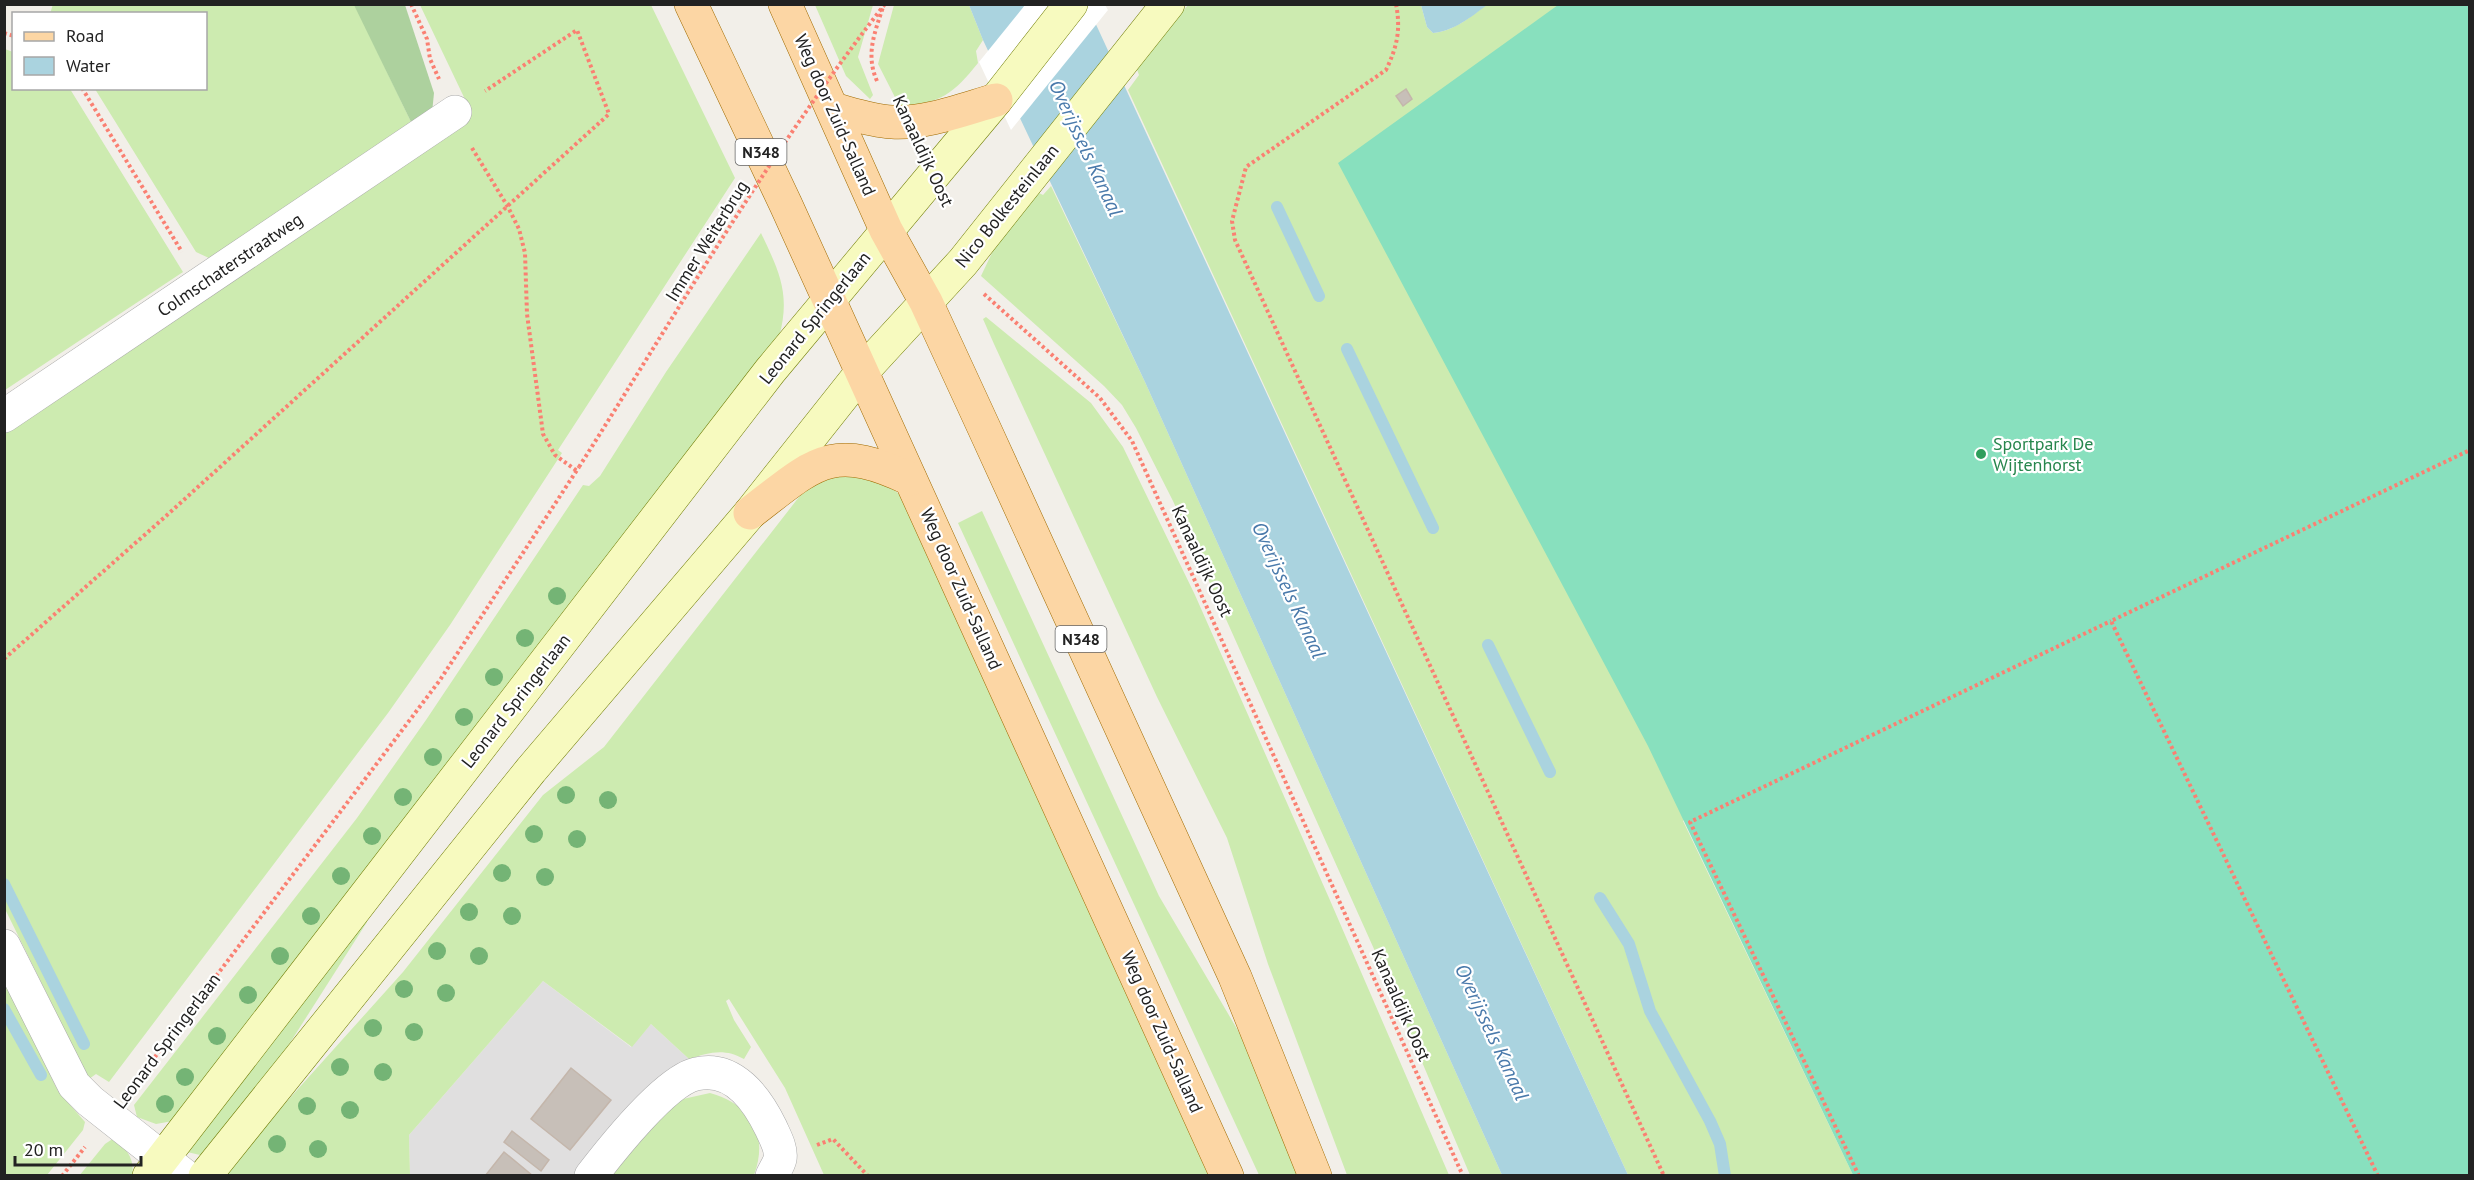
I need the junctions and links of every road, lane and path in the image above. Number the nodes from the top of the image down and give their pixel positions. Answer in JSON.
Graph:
{"nodes":[{"id":1,"x":411,"y":4,"type":"edge"},
{"id":2,"x":692,"y":4,"type":"edge"},
{"id":3,"x":785,"y":4,"type":"edge"},
{"id":4,"x":885,"y":4,"type":"edge"},
{"id":5,"x":1071,"y":4,"type":"edge"},
{"id":6,"x":1168,"y":4,"type":"edge"},
{"id":7,"x":1396,"y":4,"type":"edge"},
{"id":8,"x":515,"y":71,"type":"dead end"},
{"id":9,"x":83,"y":90,"type":"edge"},
{"id":10,"x":996,"y":100,"type":"junction"},
{"id":11,"x":833,"y":109,"type":"junction"},
{"id":12,"x":453,"y":113,"type":"junction"},
{"id":13,"x":895,"y":123,"type":"junction"},
{"id":14,"x":508,"y":207,"type":"junction"},
{"id":15,"x":886,"y":230,"type":"junction"},
{"id":16,"x":963,"y":262,"type":"junction"},
{"id":17,"x":202,"y":285,"type":"junction"},
{"id":18,"x":829,"y":300,"type":"junction"},
{"id":19,"x":926,"y":302,"type":"junction"},
{"id":20,"x":861,"y":372,"type":"junction"},
{"id":21,"x":4,"y":416,"type":"edge"},
{"id":22,"x":2469,"y":450,"type":"edge"},
{"id":23,"x":578,"y":469,"type":"junction"},
{"id":24,"x":910,"y":479,"type":"junction"},
{"id":25,"x":750,"y":513,"type":"junction"},
{"id":26,"x":2111,"y":621,"type":"junction"},
{"id":27,"x":4,"y":658,"type":"edge"},
{"id":28,"x":4,"y":946,"type":"edge"},
{"id":29,"x":110,"y":1117,"type":"junction"},
{"id":30,"x":776,"y":1167,"type":"edge"},
{"id":31,"x":166,"y":1170,"type":"edge"},
{"id":32,"x":205,"y":1176,"type":"edge"},
{"id":33,"x":591,"y":1176,"type":"edge"},
{"id":34,"x":868,"y":1176,"type":"edge"},
{"id":35,"x":1227,"y":1176,"type":"edge"},
{"id":36,"x":1315,"y":1176,"type":"edge"},
{"id":37,"x":1463,"y":1176,"type":"edge"},
{"id":38,"x":1665,"y":1176,"type":"edge"},
{"id":39,"x":1859,"y":1176,"type":"edge"},
{"id":40,"x":2378,"y":1176,"type":"edge"}],
"edges":[{"from":1,"to":12,"type":"path"},
{"from":2,"to":18,"type":"main road","name":"Weg door Zuid-Salland","number":"N348"},
{"from":3,"to":11,"type":"main road","name":"Weg door Zuid-Salland","number":"N348"},
{"from":4,"to":13,"type":"path","name":"Kanaaldijk Oost"},
{"from":4,"to":23,"type":"path","name":"Immer Weiterbrug","bridge":true},
{"from":5,"to":10,"type":"street"},
{"from":6,"to":16,"type":"street","name":"Nico Bolkesteinlaan"},
{"from":7,"to":38,"type":"path"},
{"from":8,"to":14,"type":"path"},
{"from":9,"to":17,"type":"path"},
{"from":10,"to":13,"type":"main road"},
{"from":10,"to":15,"type":"street"},
{"from":11,"to":13,"type":"main road"},
{"from":11,"to":15,"type":"main road","name":"Weg door Zuid-Salland","number":"N348"},
{"from":12,"to":14,"type":"path"},
{"from":12,"to":17,"type":"street","name":"Colmschaterstraatweg"},
{"from":14,"to":23,"type":"path"},
{"from":14,"to":27,"type":"path"},
{"from":15,"to":18,"type":"street","name":"Leonard Springerlaan"},
{"from":15,"to":19,"type":"main road","name":"Weg door Zuid-Salland","number":"N348"},
{"from":16,"to":19,"type":"street","name":"Nico Bolkesteinlaan"},
{"from":16,"to":37,"type":"path","name":"Kanaaldijk Oost"},
{"from":17,"to":21,"type":"street","name":"Colmschaterstraatweg"},
{"from":18,"to":20,"type":"main road","name":"Weg door Zuid-Salland","number":"N348"},
{"from":18,"to":31,"type":"street","name":"Leonard Springerlaan"},
{"from":19,"to":20,"type":"street","name":"Nico Bolkesteinlaan"},
{"from":19,"to":36,"type":"main road","name":"Weg door Zuid-Salland","number":"N348"},
{"from":20,"to":24,"type":"main road","name":"Weg door Zuid-Salland","number":"N348"},
{"from":20,"to":25,"type":"street"},
{"from":22,"to":26,"type":"path"},
{"from":23,"to":29,"type":"path","name":"Leonard Springerlaan"},
{"from":24,"to":25,"type":"main road"},
{"from":24,"to":35,"type":"main road","name":"Weg door Zuid-Salland","number":"N348"},
{"from":25,"to":32,"type":"street"},
{"from":26,"to":39,"type":"path"},
{"from":26,"to":40,"type":"path"},
{"from":28,"to":29,"type":"street"},
{"from":29,"to":31,"type":"street"},
{"from":30,"to":33,"type":"street"},
{"from":30,"to":34,"type":"path"}]}
